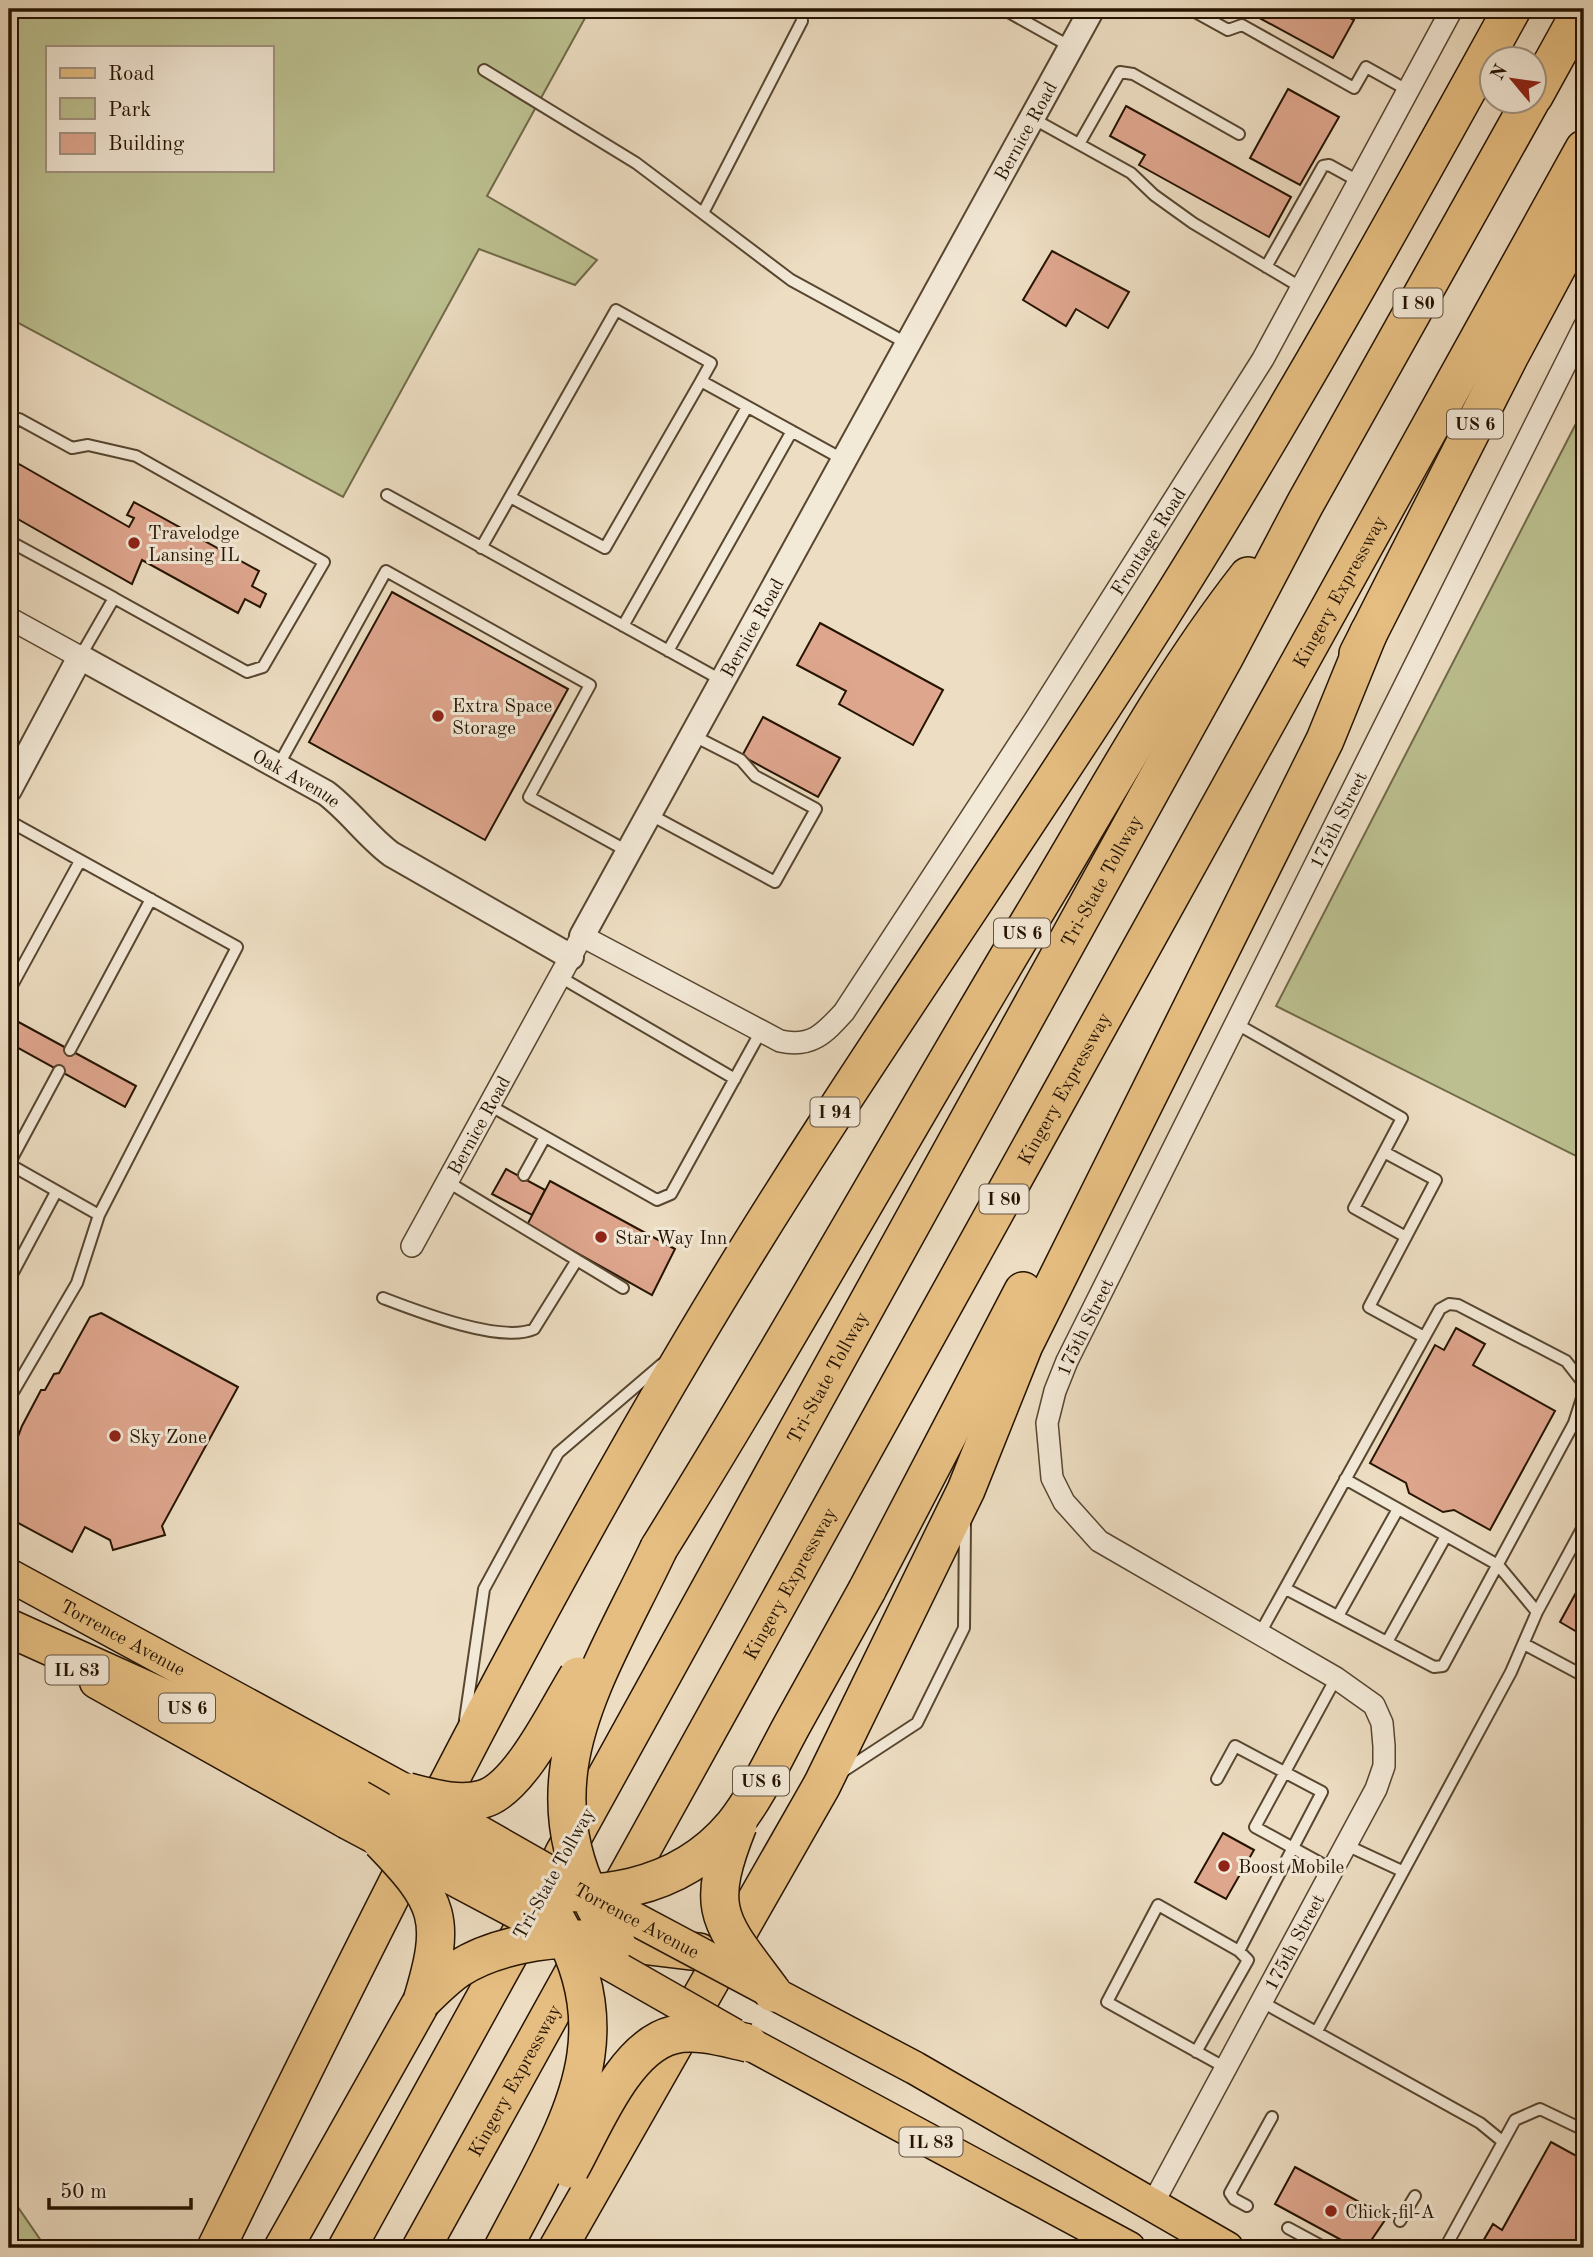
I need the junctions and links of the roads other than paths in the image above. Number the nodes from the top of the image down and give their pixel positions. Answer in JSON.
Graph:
{"nodes":[{"id":1,"x":801,"y":9,"type":"edge"},
{"id":2,"x":1003,"y":9,"type":"edge"},
{"id":3,"x":1092,"y":9,"type":"edge"},
{"id":4,"x":1190,"y":9,"type":"edge"},
{"id":5,"x":1452,"y":9,"type":"edge"},
{"id":6,"x":1512,"y":9,"type":"edge"},
{"id":7,"x":1582,"y":9,"type":"edge"},
{"id":8,"x":1071,"y":47,"type":"junction"},
{"id":9,"x":484,"y":70,"type":"dead end"},
{"id":10,"x":1548,"y":71,"type":"edge"},
{"id":11,"x":1409,"y":91,"type":"junction"},
{"id":12,"x":1522,"y":116,"type":"edge"},
{"id":13,"x":1032,"y":118,"type":"junction"},
{"id":14,"x":1239,"y":134,"type":"dead end"},
{"id":15,"x":1079,"y":144,"type":"junction"},
{"id":16,"x":1584,"y":149,"type":"edge"},
{"id":17,"x":1360,"y":182,"type":"junction"},
{"id":18,"x":703,"y":213,"type":"junction"},
{"id":19,"x":1584,"y":217,"type":"edge"},
{"id":20,"x":1266,"y":267,"type":"junction"},
{"id":21,"x":1302,"y":288,"type":"junction"},
{"id":22,"x":1584,"y":327,"type":"edge"},
{"id":23,"x":908,"y":344,"type":"junction"},
{"id":24,"x":701,"y":381,"type":"junction"},
{"id":25,"x":747,"y":407,"type":"junction"},
{"id":26,"x":9,"y":425,"type":"edge"},
{"id":27,"x":792,"y":432,"type":"junction"},
{"id":28,"x":844,"y":460,"type":"junction"},
{"id":29,"x":387,"y":495,"type":"dead end"},
{"id":30,"x":510,"y":497,"type":"junction"},
{"id":31,"x":1305,"y":504,"type":"junction"},
{"id":32,"x":9,"y":541,"type":"edge"},
{"id":33,"x":481,"y":548,"type":"junction"},
{"id":34,"x":114,"y":598,"type":"junction"},
{"id":35,"x":9,"y":618,"type":"edge"},
{"id":36,"x":624,"y":626,"type":"junction"},
{"id":37,"x":1369,"y":632,"type":"junction"},
{"id":38,"x":668,"y":651,"type":"junction"},
{"id":39,"x":80,"y":657,"type":"junction"},
{"id":40,"x":723,"y":681,"type":"junction"},
{"id":41,"x":692,"y":735,"type":"junction"},
{"id":42,"x":278,"y":766,"type":"junction"},
{"id":43,"x":9,"y":790,"type":"edge"},
{"id":44,"x":649,"y":814,"type":"junction"},
{"id":45,"x":9,"y":821,"type":"edge"},
{"id":46,"x":629,"y":852,"type":"junction"},
{"id":47,"x":80,"y":860,"type":"junction"},
{"id":48,"x":151,"y":899,"type":"junction"},
{"id":49,"x":571,"y":956,"type":"junction"},
{"id":50,"x":9,"y":991,"type":"edge"},
{"id":51,"x":1235,"y":1023,"type":"junction"},
{"id":52,"x":760,"y":1033,"type":"junction"},
{"id":53,"x":803,"y":1044,"type":"joint"},
{"id":54,"x":70,"y":1050,"type":"dead end"},
{"id":55,"x":59,"y":1071,"type":"dead end"},
{"id":56,"x":735,"y":1079,"type":"junction"},
{"id":57,"x":489,"y":1105,"type":"junction"},
{"id":58,"x":545,"y":1137,"type":"junction"},
{"id":59,"x":1384,"y":1152,"type":"junction"},
{"id":60,"x":9,"y":1164,"type":"edge"},
{"id":61,"x":524,"y":1175,"type":"dead end"},
{"id":62,"x":448,"y":1182,"type":"junction"},
{"id":63,"x":56,"y":1192,"type":"junction"},
{"id":64,"x":508,"y":1203,"type":"dead end"},
{"id":65,"x":99,"y":1215,"type":"junction"},
{"id":66,"x":502,"y":1215,"type":"junction"},
{"id":67,"x":1406,"y":1237,"type":"junction"},
{"id":68,"x":412,"y":1246,"type":"dead end"},
{"id":69,"x":577,"y":1260,"type":"junction"},
{"id":70,"x":9,"y":1280,"type":"edge"},
{"id":71,"x":623,"y":1288,"type":"dead end"},
{"id":72,"x":383,"y":1298,"type":"dead end"},
{"id":73,"x":696,"y":1335,"type":"junction"},
{"id":74,"x":1424,"y":1337,"type":"junction"},
{"id":75,"x":1584,"y":1384,"type":"edge"},
{"id":76,"x":1584,"y":1392,"type":"edge"},
{"id":77,"x":9,"y":1399,"type":"edge"},
{"id":78,"x":1345,"y":1479,"type":"junction"},
{"id":79,"x":966,"y":1490,"type":"junction"},
{"id":80,"x":1398,"y":1509,"type":"junction"},
{"id":81,"x":1584,"y":1525,"type":"edge"},
{"id":82,"x":1446,"y":1536,"type":"junction"},
{"id":83,"x":659,"y":1548,"type":"junction"},
{"id":84,"x":1497,"y":1565,"type":"junction"},
{"id":85,"x":9,"y":1575,"type":"edge"},
{"id":86,"x":1286,"y":1589,"type":"junction"},
{"id":87,"x":1537,"y":1612,"type":"junction"},
{"id":88,"x":1338,"y":1616,"type":"junction"},
{"id":89,"x":9,"y":1629,"type":"edge"},
{"id":90,"x":1259,"y":1635,"type":"junction"},
{"id":91,"x":1387,"y":1642,"type":"junction"},
{"id":92,"x":1524,"y":1643,"type":"junction"},
{"id":93,"x":1584,"y":1676,"type":"edge"},
{"id":94,"x":1336,"y":1678,"type":"junction"},
{"id":95,"x":460,"y":1755,"type":"junction"},
{"id":96,"x":1284,"y":1772,"type":"junction"},
{"id":97,"x":1217,"y":1779,"type":"dead end"},
{"id":98,"x":821,"y":1785,"type":"junction"},
{"id":99,"x":408,"y":1792,"type":"junction"},
{"id":100,"x":359,"y":1798,"type":"junction"},
{"id":101,"x":744,"y":1811,"type":"junction"},
{"id":102,"x":463,"y":1820,"type":"junction"},
{"id":103,"x":381,"y":1841,"type":"junction"},
{"id":104,"x":1346,"y":1845,"type":"junction"},
{"id":105,"x":1294,"y":1846,"type":"junction"},
{"id":106,"x":1333,"y":1870,"type":"junction"},
{"id":107,"x":1402,"y":1871,"type":"junction"},
{"id":108,"x":535,"y":1887,"type":"junction"},
{"id":109,"x":588,"y":1894,"type":"junction"},
{"id":110,"x":566,"y":1939,"type":"junction"},
{"id":111,"x":616,"y":1942,"type":"junction"},
{"id":112,"x":1239,"y":1951,"type":"junction"},
{"id":113,"x":699,"y":1952,"type":"junction"},
{"id":114,"x":773,"y":1993,"type":"junction"},
{"id":115,"x":671,"y":2000,"type":"junction"},
{"id":116,"x":422,"y":2001,"type":"junction"},
{"id":117,"x":1262,"y":2002,"type":"junction"},
{"id":118,"x":1317,"y":2031,"type":"junction"},
{"id":119,"x":748,"y":2043,"type":"junction"},
{"id":120,"x":1196,"y":2052,"type":"junction"},
{"id":121,"x":1226,"y":2068,"type":"junction"},
{"id":122,"x":1272,"y":2117,"type":"dead end"},
{"id":123,"x":1584,"y":2130,"type":"edge"},
{"id":124,"x":1502,"y":2141,"type":"junction"},
{"id":125,"x":1415,"y":2196,"type":"dead end"},
{"id":126,"x":1152,"y":2205,"type":"junction"},
{"id":127,"x":1247,"y":2206,"type":"dead end"},
{"id":128,"x":1400,"y":2221,"type":"dead end"},
{"id":129,"x":1288,"y":2228,"type":"dead end"},
{"id":130,"x":286,"y":2243,"type":"edge"},
{"id":131,"x":216,"y":2248,"type":"edge"},
{"id":132,"x":347,"y":2248,"type":"edge"},
{"id":133,"x":421,"y":2248,"type":"edge"},
{"id":134,"x":503,"y":2248,"type":"edge"},
{"id":135,"x":524,"y":2248,"type":"edge"},
{"id":136,"x":558,"y":2248,"type":"edge"},
{"id":137,"x":1129,"y":2248,"type":"edge"},
{"id":138,"x":1227,"y":2248,"type":"edge"},
{"id":139,"x":1325,"y":2248,"type":"edge"},
{"id":140,"x":1445,"y":2248,"type":"edge"}],
"edges":[{"from":1,"to":18,"type":"lane"},
{"from":2,"to":8,"type":"lane"},
{"from":3,"to":8,"type":"street","name":"Bernice Road"},
{"from":4,"to":11,"type":"lane"},
{"from":5,"to":11,"type":"street","name":"Frontage Road"},
{"from":6,"to":73,"type":"highway","number":"I 94"},
{"from":7,"to":10,"type":"highway"},
{"from":8,"to":13,"type":"street","name":"Bernice Road"},
{"from":9,"to":18,"type":"lane"},
{"from":11,"to":17,"type":"street","name":"Frontage Road"},
{"from":12,"to":31,"type":"highway","number":"I 80"},
{"from":13,"to":15,"type":"lane"},
{"from":13,"to":23,"type":"street","name":"Bernice Road"},
{"from":14,"to":15,"type":"lane"},
{"from":15,"to":20,"type":"lane"},
{"from":16,"to":133,"type":"highway","name":"Kingery Expressway","number":"I 80"},
{"from":17,"to":20,"type":"lane"},
{"from":17,"to":21,"type":"street","name":"Frontage Road"},
{"from":18,"to":23,"type":"lane"},
{"from":19,"to":37,"type":"highway","number":"US 6"},
{"from":20,"to":21,"type":"lane"},
{"from":21,"to":53,"type":"street","name":"Frontage Road"},
{"from":22,"to":51,"type":"street","name":"175th Street"},
{"from":23,"to":28,"type":"street","name":"Bernice Road"},
{"from":24,"to":25,"type":"lane"},
{"from":24,"to":30,"type":"lane"},
{"from":24,"to":30,"type":"lane"},
{"from":25,"to":27,"type":"lane"},
{"from":25,"to":36,"type":"lane"},
{"from":26,"to":34,"type":"lane"},
{"from":27,"to":28,"type":"lane"},
{"from":27,"to":38,"type":"lane"},
{"from":28,"to":40,"type":"street","name":"Bernice Road"},
{"from":29,"to":33,"type":"lane"},
{"from":30,"to":33,"type":"lane"},
{"from":31,"to":83,"type":"highway","number":"US 6"},
{"from":31,"to":132,"type":"highway","name":"Tri-State Tollway","number":"I 80"},
{"from":32,"to":34,"type":"lane"},
{"from":33,"to":36,"type":"lane"},
{"from":34,"to":39,"type":"lane"},
{"from":35,"to":39,"type":"street","name":"Oak Avenue"},
{"from":36,"to":38,"type":"lane"},
{"from":37,"to":79,"type":"highway"},
{"from":37,"to":101,"type":"highway","number":"US 6","bridge":true},
{"from":38,"to":40,"type":"lane"},
{"from":39,"to":42,"type":"street","name":"Oak Avenue"},
{"from":39,"to":43,"type":"street"},
{"from":40,"to":41,"type":"street","name":"Bernice Road"},
{"from":41,"to":44,"type":"street","name":"Bernice Road"},
{"from":41,"to":44,"type":"lane"},
{"from":42,"to":46,"type":"lane"},
{"from":42,"to":49,"type":"street","name":"Oak Avenue"},
{"from":44,"to":46,"type":"street","name":"Bernice Road"},
{"from":45,"to":47,"type":"lane"},
{"from":46,"to":49,"type":"street","name":"Bernice Road"},
{"from":47,"to":48,"type":"lane"},
{"from":47,"to":50,"type":"lane"},
{"from":48,"to":54,"type":"lane"},
{"from":48,"to":65,"type":"lane"},
{"from":49,"to":52,"type":"street","name":"Oak Avenue"},
{"from":49,"to":56,"type":"lane"},
{"from":49,"to":57,"type":"street","name":"Bernice Road"},
{"from":51,"to":59,"type":"lane"},
{"from":51,"to":90,"type":"street","name":"175th Street"},
{"from":52,"to":53,"type":"street","name":"Oak Avenue"},
{"from":52,"to":56,"type":"lane"},
{"from":55,"to":60,"type":"lane"},
{"from":56,"to":58,"type":"lane"},
{"from":57,"to":58,"type":"lane"},
{"from":57,"to":62,"type":"street","name":"Bernice Road"},
{"from":58,"to":61,"type":"lane"},
{"from":59,"to":67,"type":"lane"},
{"from":59,"to":67,"type":"lane"},
{"from":60,"to":63,"type":"lane"},
{"from":62,"to":66,"type":"lane"},
{"from":62,"to":68,"type":"street","name":"Bernice Road"},
{"from":63,"to":65,"type":"lane"},
{"from":63,"to":70,"type":"lane"},
{"from":64,"to":66,"type":"lane"},
{"from":65,"to":77,"type":"lane"},
{"from":66,"to":69,"type":"lane"},
{"from":67,"to":74,"type":"lane"},
{"from":69,"to":71,"type":"lane"},
{"from":69,"to":72,"type":"lane"},
{"from":73,"to":95,"type":"highway","number":"I 94"},
{"from":73,"to":95,"type":"lane"},
{"from":74,"to":75,"type":"lane"},
{"from":74,"to":78,"type":"lane"},
{"from":76,"to":84,"type":"lane"},
{"from":78,"to":80,"type":"lane"},
{"from":78,"to":86,"type":"lane"},
{"from":79,"to":98,"type":"highway"},
{"from":79,"to":98,"type":"lane"},
{"from":80,"to":82,"type":"lane"},
{"from":80,"to":88,"type":"lane"},
{"from":81,"to":87,"type":"lane"},
{"from":82,"to":84,"type":"lane"},
{"from":82,"to":91,"type":"lane"},
{"from":83,"to":99,"type":"highway","number":"US 6","bridge":true},
{"from":83,"to":109,"type":"highway","bridge":true},
{"from":84,"to":87,"type":"lane"},
{"from":84,"to":91,"type":"lane"},
{"from":85,"to":100,"type":"main road","name":"Torrence Avenue","number":"US 6"},
{"from":86,"to":88,"type":"lane"},
{"from":86,"to":90,"type":"lane"},
{"from":87,"to":92,"type":"lane"},
{"from":88,"to":91,"type":"lane"},
{"from":89,"to":100,"type":"highway","number":"US 6"},
{"from":90,"to":94,"type":"street","name":"175th Street"},
{"from":92,"to":93,"type":"lane"},
{"from":92,"to":107,"type":"lane"},
{"from":94,"to":96,"type":"lane"},
{"from":94,"to":104,"type":"street","name":"175th Street"},
{"from":95,"to":131,"type":"highway","number":"I 94"},
{"from":96,"to":97,"type":"lane"},
{"from":96,"to":105,"type":"lane"},
{"from":96,"to":105,"type":"lane"},
{"from":98,"to":136,"type":"highway"},
{"from":99,"to":100,"type":"main road","name":"Torrence Avenue","number":"US 6"},
{"from":99,"to":102,"type":"main road","name":"Torrence Avenue","number":"IL 83","bridge":true},
{"from":100,"to":103,"type":"main road","name":"Torrence Avenue","number":"IL 83","bridge":true},
{"from":100,"to":108,"type":"highway","number":"US 6","bridge":true},
{"from":101,"to":109,"type":"highway","number":"US 6","bridge":true},
{"from":101,"to":114,"type":"highway","bridge":true},
{"from":102,"to":108,"type":"highway","bridge":true},
{"from":102,"to":109,"type":"main road","name":"Torrence Avenue","number":"IL 83","bridge":true},
{"from":103,"to":110,"type":"main road","name":"Torrence Avenue","number":"IL 83","bridge":true},
{"from":103,"to":116,"type":"highway","bridge":true},
{"from":104,"to":106,"type":"street","name":"175th Street"},
{"from":104,"to":107,"type":"lane"},
{"from":105,"to":106,"type":"lane"},
{"from":105,"to":112,"type":"lane"},
{"from":106,"to":117,"type":"street","name":"175th Street"},
{"from":107,"to":118,"type":"lane"},
{"from":108,"to":109,"type":"highway","number":"US 6","bridge":true},
{"from":108,"to":110,"type":"highway","bridge":true},
{"from":109,"to":111,"type":"highway","bridge":true},
{"from":109,"to":113,"type":"main road","name":"Torrence Avenue","number":"IL 83","bridge":true},
{"from":110,"to":111,"type":"highway","bridge":true},
{"from":110,"to":115,"type":"main road","name":"Torrence Avenue","number":"IL 83","bridge":true},
{"from":110,"to":116,"type":"highway","bridge":true},
{"from":110,"to":134,"type":"highway","bridge":true},
{"from":111,"to":113,"type":"highway","bridge":true},
{"from":111,"to":115,"type":"highway","bridge":true},
{"from":112,"to":120,"type":"lane"},
{"from":112,"to":120,"type":"lane"},
{"from":113,"to":114,"type":"main road","name":"Torrence Avenue","number":"IL 83","bridge":true},
{"from":114,"to":126,"type":"main road","name":"Torrence Avenue","number":"IL 83"},
{"from":115,"to":119,"type":"main road","name":"Torrence Avenue","number":"IL 83","bridge":true},
{"from":116,"to":130,"type":"highway"},
{"from":117,"to":118,"type":"lane"},
{"from":117,"to":121,"type":"street","name":"175th Street"},
{"from":118,"to":124,"type":"lane"},
{"from":119,"to":135,"type":"highway","bridge":true},
{"from":119,"to":137,"type":"main road","name":"Torrence Avenue","number":"IL 83"},
{"from":120,"to":121,"type":"lane"},
{"from":121,"to":126,"type":"street","name":"175th Street"},
{"from":122,"to":127,"type":"lane"},
{"from":123,"to":124,"type":"lane"},
{"from":124,"to":140,"type":"lane"},
{"from":125,"to":128,"type":"lane"},
{"from":126,"to":138,"type":"main road","name":"Torrence Avenue","number":"IL 83"},
{"from":129,"to":139,"type":"lane"}]}
